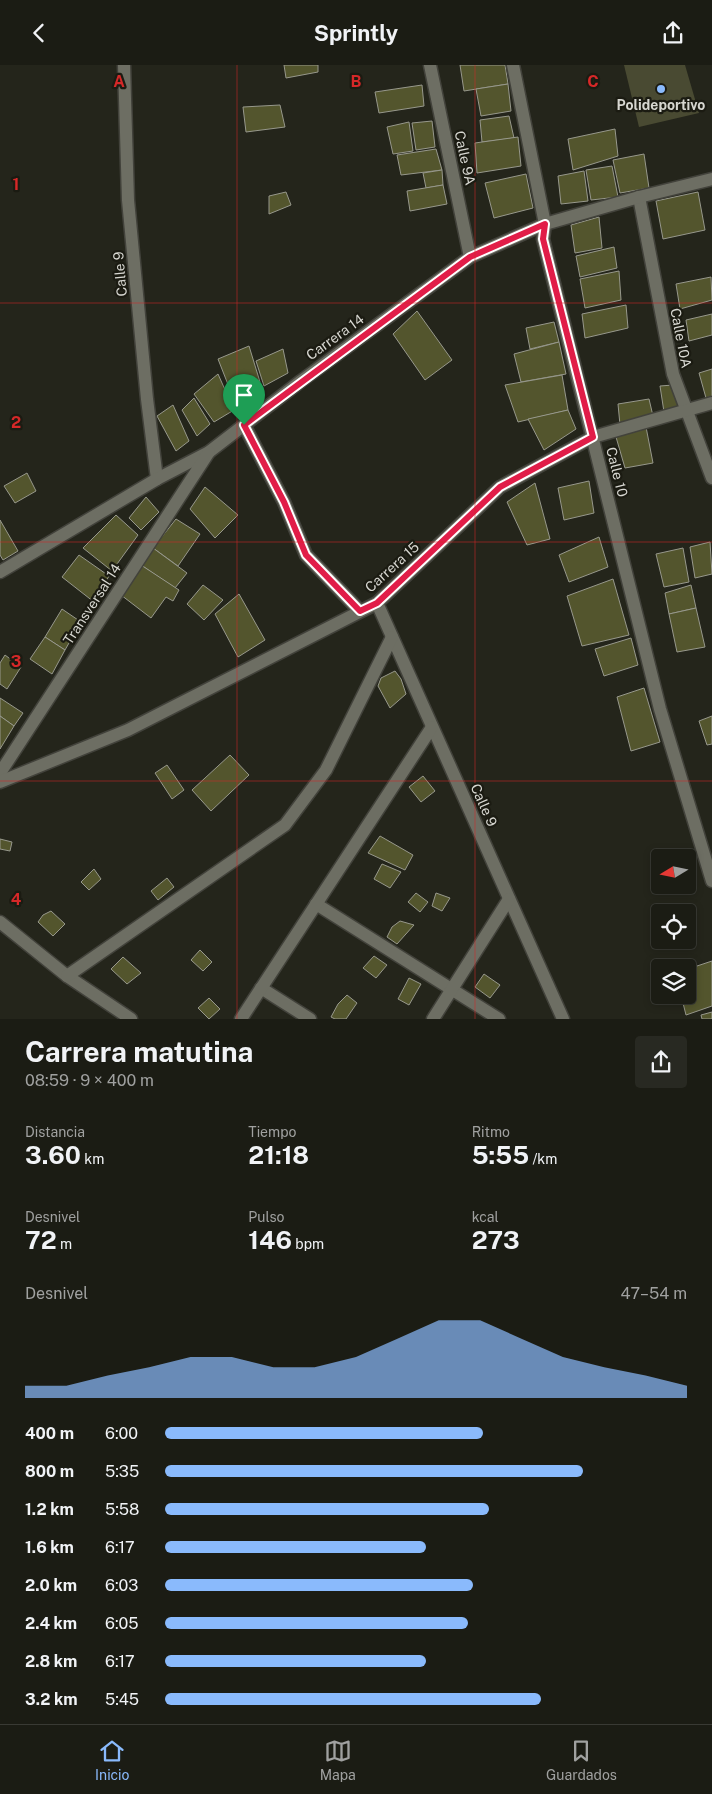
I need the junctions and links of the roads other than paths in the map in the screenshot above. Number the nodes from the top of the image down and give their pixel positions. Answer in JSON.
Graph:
{"nodes":[{"id":1,"x":124,"y":65,"type":"edge"},
{"id":2,"x":430,"y":65,"type":"edge"},
{"id":3,"x":513,"y":65,"type":"edge"},
{"id":4,"x":712,"y":179,"type":"edge"},
{"id":5,"x":639,"y":197,"type":"junction"},
{"id":6,"x":545,"y":224,"type":"junction"},
{"id":7,"x":470,"y":257,"type":"junction"},
{"id":8,"x":712,"y":403,"type":"edge"},
{"id":9,"x":686,"y":409,"type":"junction"},
{"id":10,"x":244,"y":425,"type":"junction"},
{"id":11,"x":593,"y":437,"type":"junction"},
{"id":12,"x":209,"y":452,"type":"junction"},
{"id":13,"x":712,"y":478,"type":"edge"},
{"id":14,"x":158,"y":479,"type":"junction"},
{"id":15,"x":0,"y":572,"type":"edge"},
{"id":16,"x":377,"y":603,"type":"junction"},
{"id":17,"x":360,"y":611,"type":"junction"},
{"id":18,"x":392,"y":637,"type":"junction"},
{"id":19,"x":432,"y":727,"type":"junction"},
{"id":20,"x":0,"y":773,"type":"edge"},
{"id":21,"x":0,"y":782,"type":"edge"},
{"id":22,"x":712,"y":879,"type":"edge"},
{"id":23,"x":509,"y":899,"type":"junction"},
{"id":24,"x":316,"y":904,"type":"junction"},
{"id":25,"x":0,"y":922,"type":"edge"},
{"id":26,"x":67,"y":976,"type":"junction"},
{"id":27,"x":261,"y":988,"type":"junction"},
{"id":28,"x":452,"y":989,"type":"junction"},
{"id":29,"x":131,"y":1019,"type":"edge"},
{"id":30,"x":241,"y":1019,"type":"edge"},
{"id":31,"x":310,"y":1019,"type":"edge"},
{"id":32,"x":432,"y":1019,"type":"edge"},
{"id":33,"x":499,"y":1019,"type":"edge"},
{"id":34,"x":563,"y":1019,"type":"edge"}],
"edges":[{"from":1,"to":14,"type":"street","name":"Calle 9"},
{"from":2,"to":7,"type":"street","name":"Calle 9A"},
{"from":3,"to":6,"type":"street","name":"Calle 10"},
{"from":4,"to":5,"type":"street","name":"Carrera 14"},
{"from":5,"to":6,"type":"street","name":"Carrera 14"},
{"from":5,"to":9,"type":"street","name":"Calle 10A"},
{"from":6,"to":7,"type":"street","name":"Carrera 14"},
{"from":6,"to":11,"type":"street","name":"Calle 10"},
{"from":7,"to":10,"type":"street","name":"Carrera 14"},
{"from":8,"to":9,"type":"street","name":"Carrera 15"},
{"from":9,"to":11,"type":"street","name":"Carrera 15"},
{"from":9,"to":13,"type":"street","name":"Calle 10A"},
{"from":10,"to":12,"type":"street","name":"Carrera 14"},
{"from":10,"to":17,"type":"street"},
{"from":11,"to":16,"type":"street","name":"Carrera 15"},
{"from":11,"to":22,"type":"street","name":"Calle 10"},
{"from":12,"to":14,"type":"street","name":"Carrera 14"},
{"from":12,"to":20,"type":"street","name":"Transversal 14"},
{"from":14,"to":15,"type":"street","name":"Carrera 14"},
{"from":16,"to":17,"type":"street","name":"Carrera 15"},
{"from":16,"to":18,"type":"street","name":"Calle 9"},
{"from":17,"to":21,"type":"street","name":"Carrera 15"},
{"from":18,"to":19,"type":"street","name":"Calle 9"},
{"from":18,"to":26,"type":"street"},
{"from":19,"to":23,"type":"street","name":"Calle 9"},
{"from":19,"to":24,"type":"street"},
{"from":23,"to":28,"type":"street"},
{"from":23,"to":34,"type":"street","name":"Calle 9"},
{"from":24,"to":27,"type":"street"},
{"from":24,"to":28,"type":"street"},
{"from":25,"to":26,"type":"street"},
{"from":26,"to":29,"type":"street"},
{"from":27,"to":30,"type":"street"},
{"from":27,"to":31,"type":"street"},
{"from":28,"to":32,"type":"street"},
{"from":28,"to":33,"type":"street"}]}
